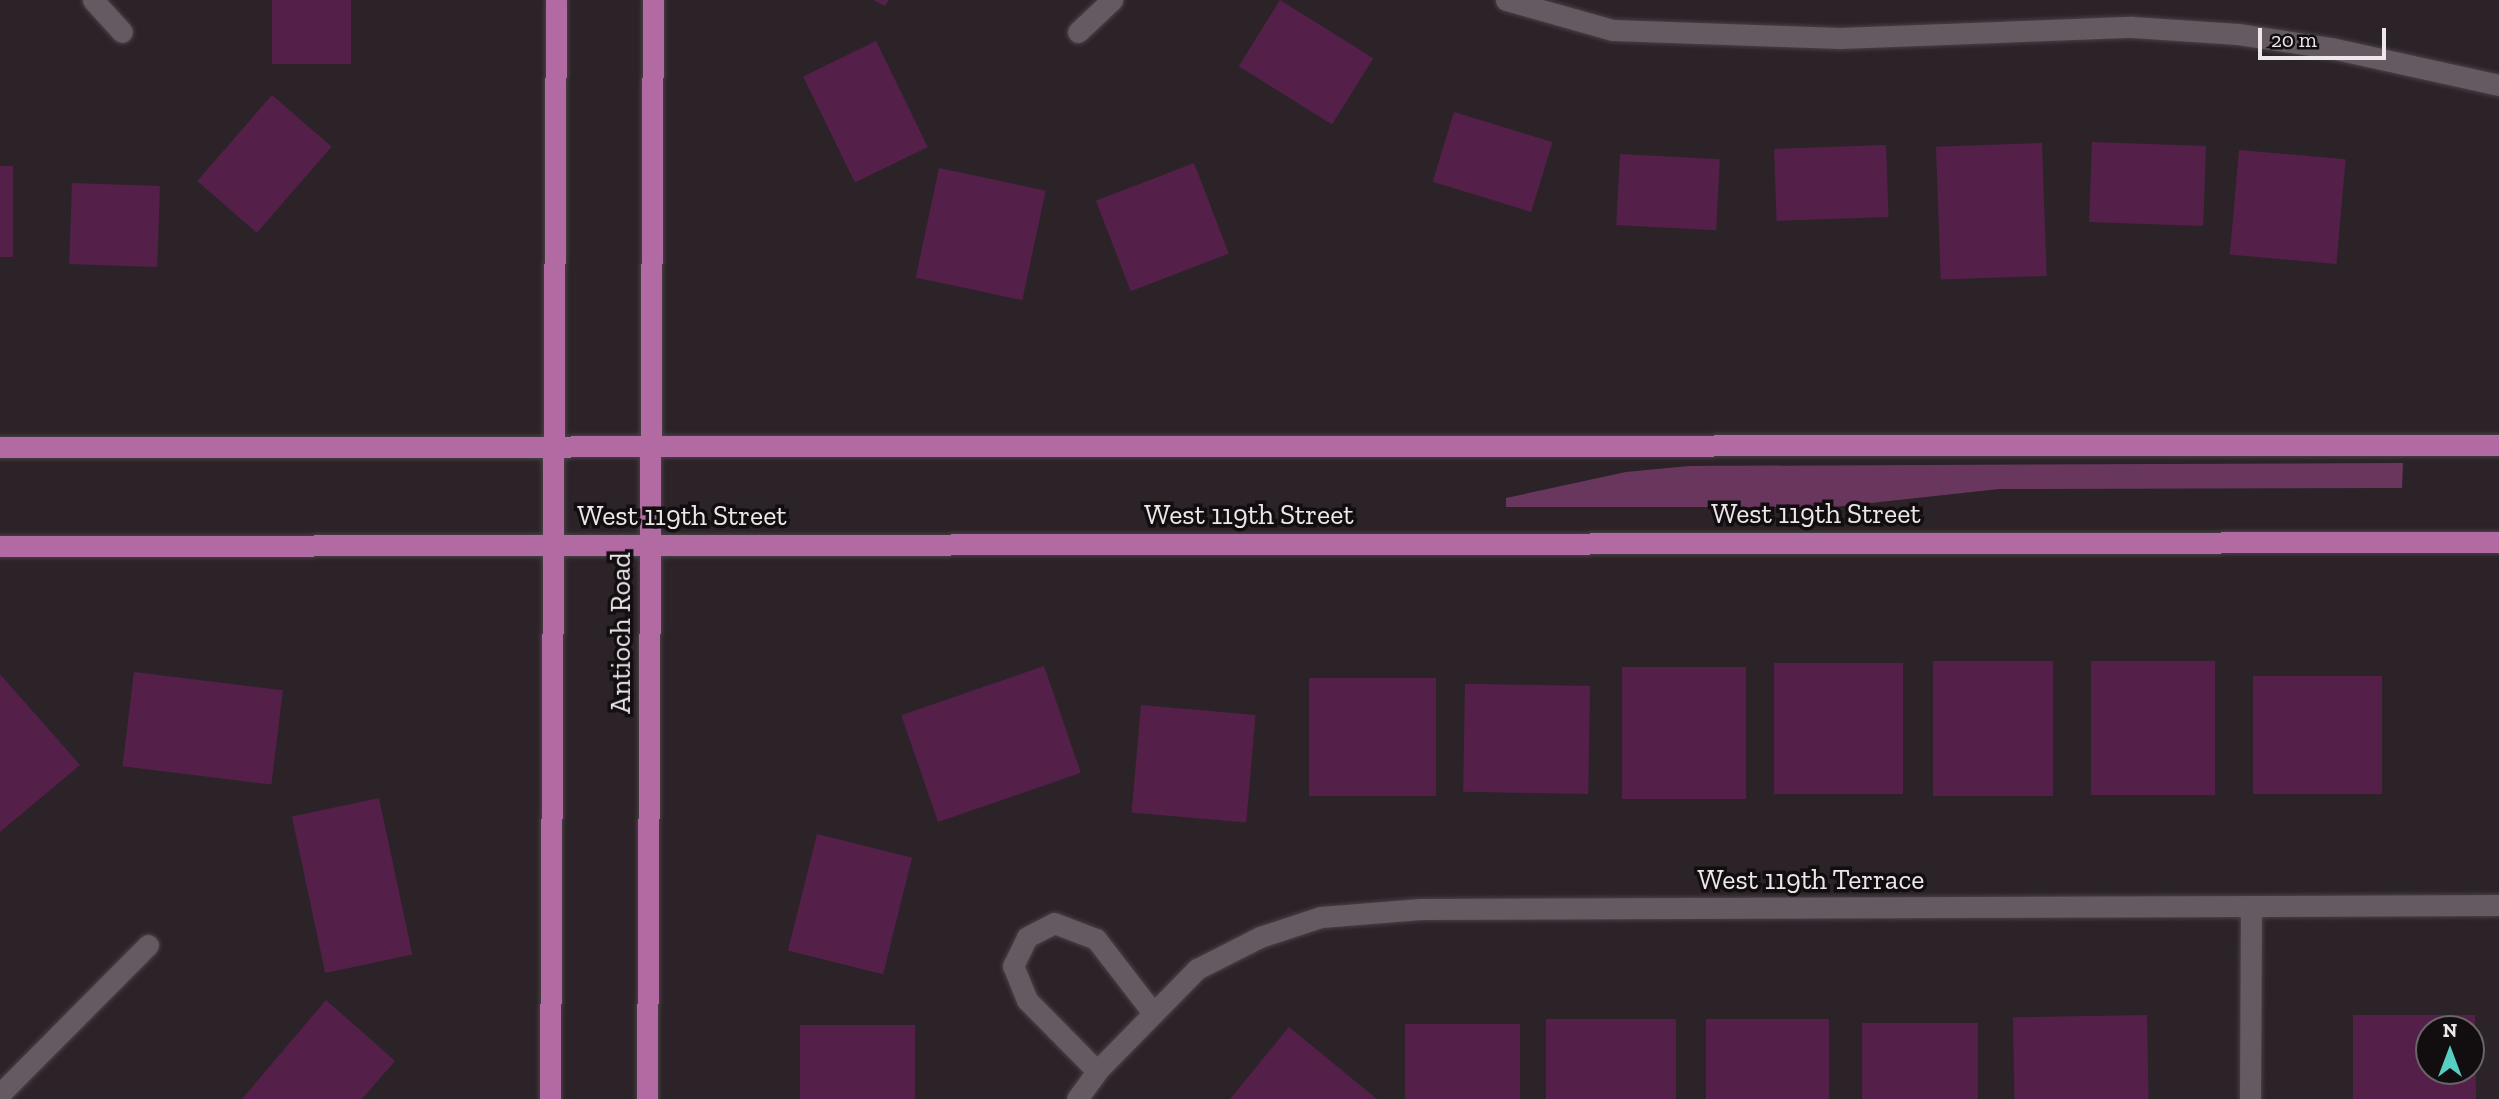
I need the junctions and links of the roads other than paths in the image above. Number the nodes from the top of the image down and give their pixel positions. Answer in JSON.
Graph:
{"nodes":[{"id":1,"x":93,"y":0,"type":"edge"},
{"id":2,"x":556,"y":0,"type":"edge"},
{"id":3,"x":653,"y":0,"type":"edge"},
{"id":4,"x":1112,"y":0,"type":"edge"},
{"id":5,"x":1506,"y":0,"type":"edge"},
{"id":6,"x":122,"y":32,"type":"dead end"},
{"id":7,"x":1078,"y":32,"type":"dead end"},
{"id":8,"x":2499,"y":85,"type":"edge"},
{"id":9,"x":2499,"y":445,"type":"edge"},
{"id":10,"x":0,"y":447,"type":"edge"},
{"id":11,"x":650,"y":447,"type":"junction"},
{"id":12,"x":553,"y":448,"type":"junction"},
{"id":13,"x":2499,"y":542,"type":"edge"},
{"id":14,"x":649,"y":543,"type":"junction"},
{"id":15,"x":552,"y":544,"type":"junction"},
{"id":16,"x":0,"y":546,"type":"edge"},
{"id":17,"x":2499,"y":905,"type":"edge"},
{"id":18,"x":2251,"y":907,"type":"junction"},
{"id":19,"x":148,"y":945,"type":"dead end"},
{"id":20,"x":1153,"y":1013,"type":"junction"},
{"id":21,"x":1097,"y":1070,"type":"junction"},
{"id":22,"x":0,"y":1094,"type":"edge"},
{"id":23,"x":550,"y":1099,"type":"edge"},
{"id":24,"x":647,"y":1099,"type":"edge"},
{"id":25,"x":1077,"y":1099,"type":"edge"},
{"id":26,"x":2250,"y":1099,"type":"edge"}],
"edges":[{"from":1,"to":6,"type":"street"},
{"from":2,"to":12,"type":"main road"},
{"from":3,"to":11,"type":"main road","name":"Antioch Road"},
{"from":4,"to":7,"type":"street"},
{"from":5,"to":8,"type":"street"},
{"from":9,"to":11,"type":"main road"},
{"from":10,"to":12,"type":"main road"},
{"from":11,"to":12,"type":"main road"},
{"from":11,"to":14,"type":"main road","name":"Antioch Road"},
{"from":12,"to":15,"type":"main road"},
{"from":13,"to":14,"type":"main road","name":"West 119th Street"},
{"from":14,"to":15,"type":"main road","name":"West 119th Street"},
{"from":14,"to":24,"type":"main road","name":"Antioch Road"},
{"from":15,"to":16,"type":"main road","name":"West 119th Street"},
{"from":15,"to":23,"type":"main road"},
{"from":17,"to":18,"type":"street","name":"West 119th Terrace"},
{"from":18,"to":20,"type":"street","name":"West 119th Terrace"},
{"from":18,"to":26,"type":"street"},
{"from":19,"to":22,"type":"street"},
{"from":20,"to":21,"type":"street","name":"West 119th Terrace"},
{"from":20,"to":21,"type":"street"},
{"from":21,"to":25,"type":"street","name":"West 119th Terrace"}]}
